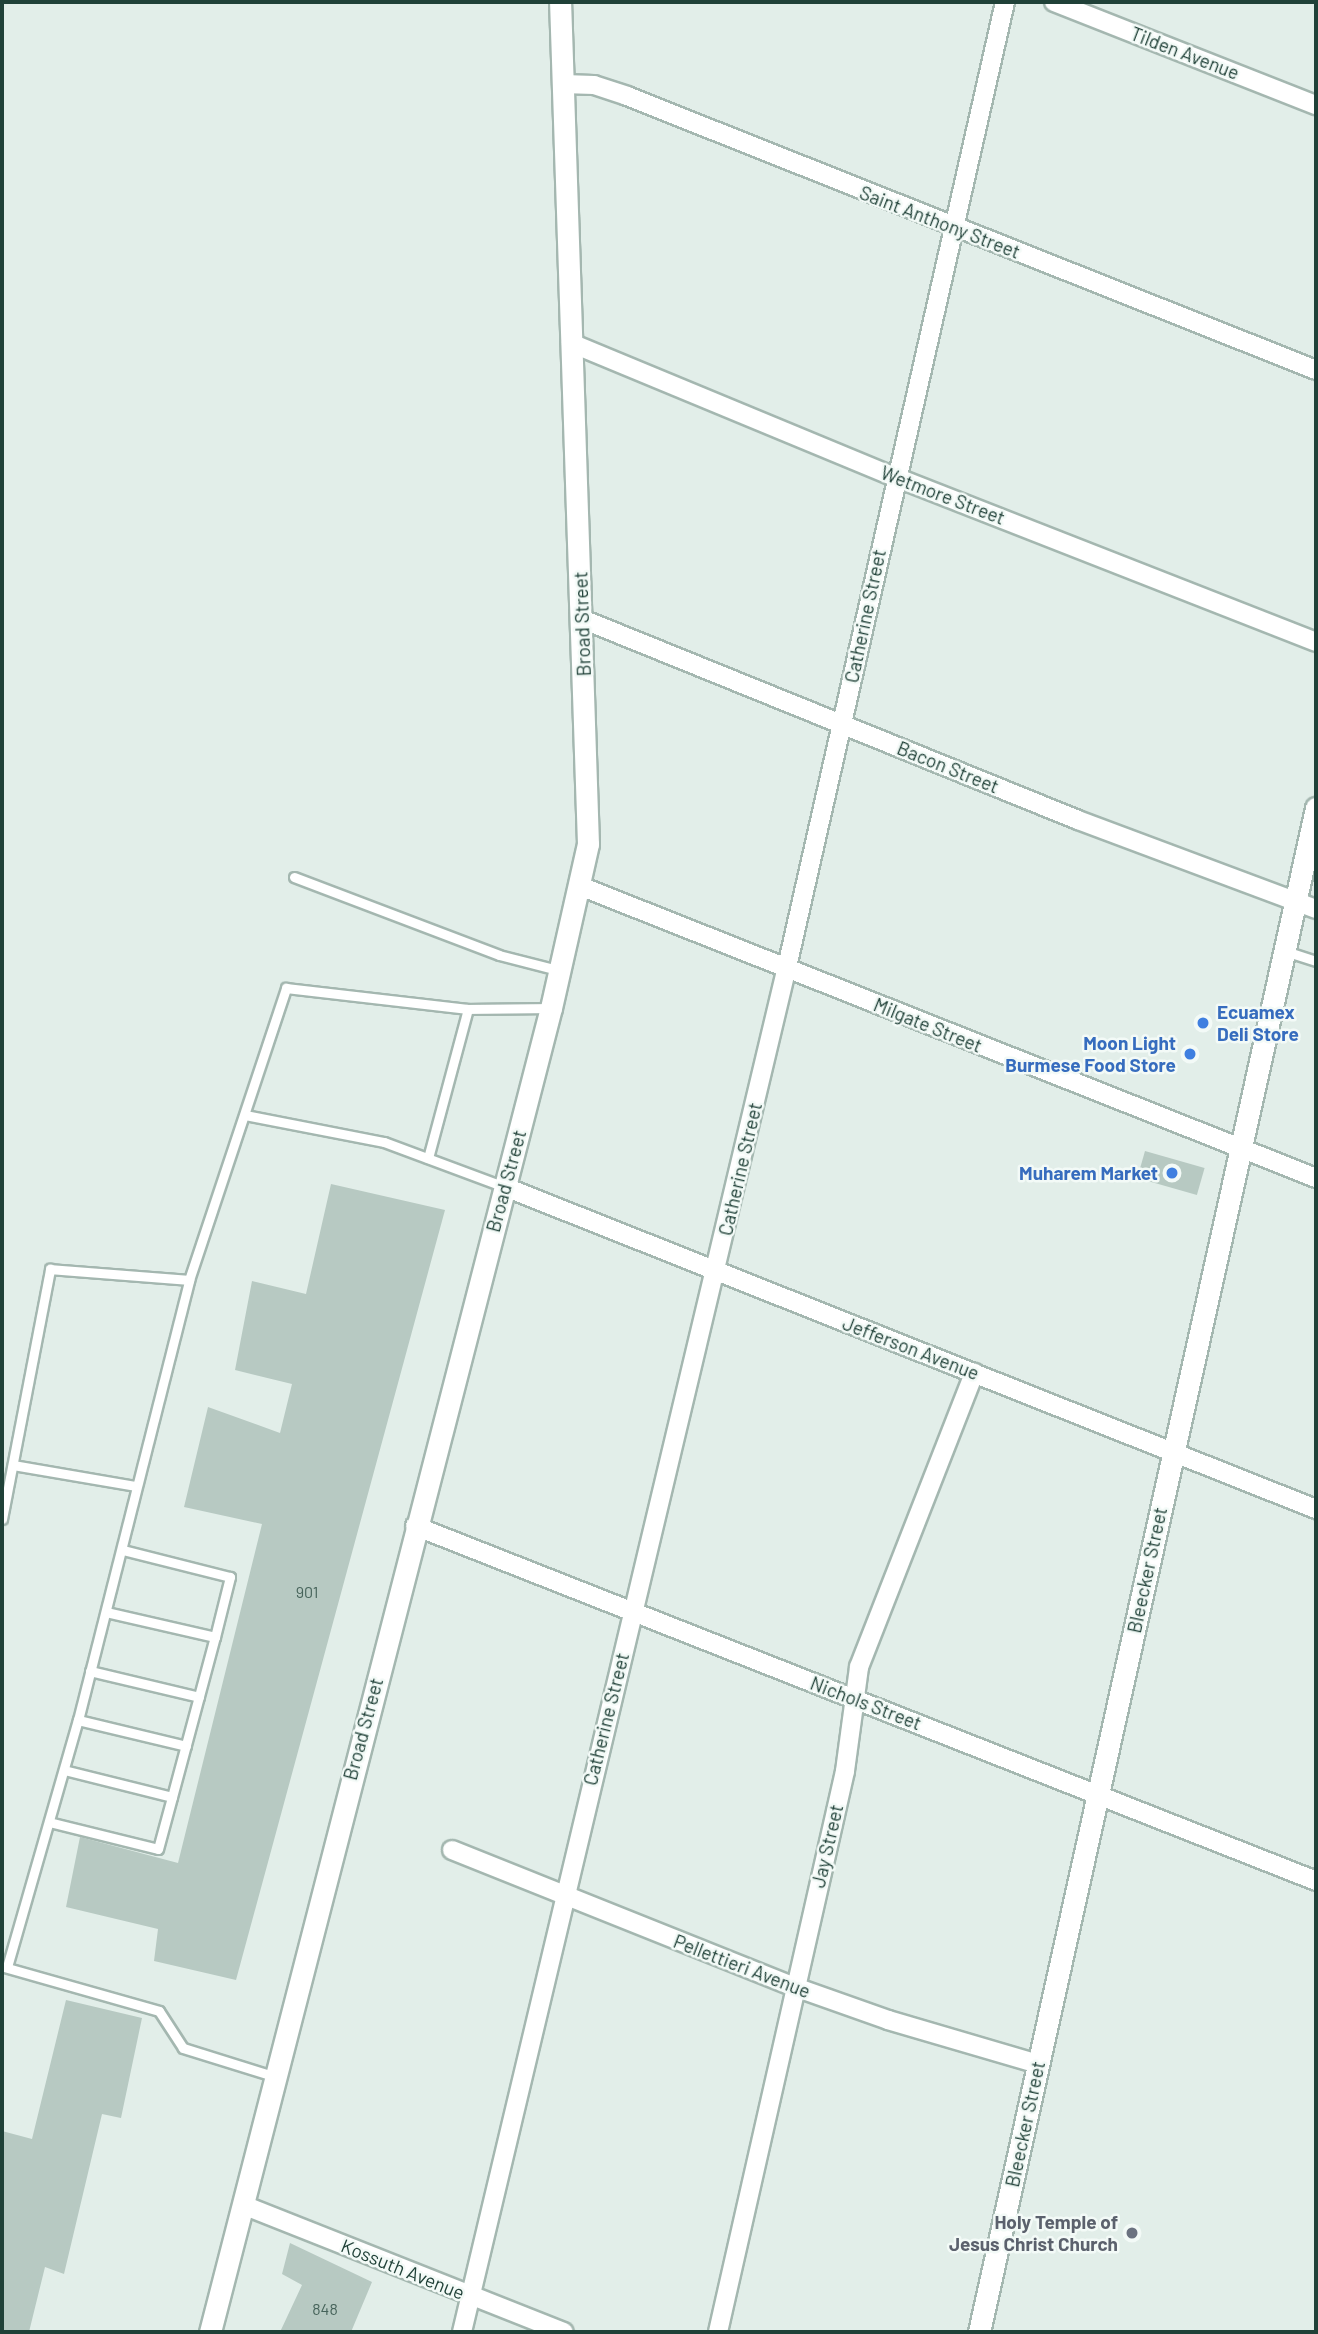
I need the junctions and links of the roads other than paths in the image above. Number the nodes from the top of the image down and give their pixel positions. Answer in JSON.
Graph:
{"nodes":[{"id":1,"x":560,"y":2,"type":"edge"},
{"id":2,"x":1004,"y":2,"type":"edge"},
{"id":3,"x":1055,"y":2,"type":"edge"},
{"id":4,"x":563,"y":83,"type":"junction"},
{"id":5,"x":1316,"y":105,"type":"edge"},
{"id":6,"x":953,"y":226,"type":"junction"},
{"id":7,"x":571,"y":344,"type":"junction"},
{"id":8,"x":1316,"y":370,"type":"edge"},
{"id":9,"x":895,"y":477,"type":"junction"},
{"id":10,"x":582,"y":619,"type":"junction"},
{"id":11,"x":1316,"y":642,"type":"edge"},
{"id":12,"x":842,"y":723,"type":"junction"},
{"id":13,"x":1316,"y":808,"type":"edge"},
{"id":14,"x":294,"y":877,"type":"dead end"},
{"id":15,"x":580,"y":886,"type":"junction"},
{"id":16,"x":1296,"y":901,"type":"junction"},
{"id":17,"x":1316,"y":909,"type":"edge"},
{"id":18,"x":1284,"y":951,"type":"junction"},
{"id":19,"x":1316,"y":961,"type":"edge"},
{"id":20,"x":787,"y":967,"type":"junction"},
{"id":21,"x":560,"y":971,"type":"junction"},
{"id":22,"x":551,"y":1008,"type":"junction"},
{"id":23,"x":468,"y":1009,"type":"junction"},
{"id":24,"x":246,"y":1115,"type":"junction"},
{"id":25,"x":1241,"y":1148,"type":"junction"},
{"id":26,"x":428,"y":1158,"type":"junction"},
{"id":27,"x":1316,"y":1178,"type":"edge"},
{"id":28,"x":505,"y":1187,"type":"junction"},
{"id":29,"x":716,"y":1272,"type":"junction"},
{"id":30,"x":189,"y":1280,"type":"junction"},
{"id":31,"x":974,"y":1373,"type":"junction"},
{"id":32,"x":1173,"y":1452,"type":"junction"},
{"id":33,"x":13,"y":1465,"type":"junction"},
{"id":34,"x":136,"y":1486,"type":"junction"},
{"id":35,"x":1316,"y":1509,"type":"edge"},
{"id":36,"x":2,"y":1519,"type":"edge"},
{"id":37,"x":415,"y":1526,"type":"junction"},
{"id":38,"x":122,"y":1550,"type":"junction"},
{"id":39,"x":106,"y":1612,"type":"junction"},
{"id":40,"x":632,"y":1612,"type":"junction"},
{"id":41,"x":215,"y":1637,"type":"junction"},
{"id":42,"x":90,"y":1671,"type":"junction"},
{"id":43,"x":199,"y":1698,"type":"junction"},
{"id":44,"x":853,"y":1699,"type":"junction"},
{"id":45,"x":78,"y":1720,"type":"junction"},
{"id":46,"x":186,"y":1746,"type":"junction"},
{"id":47,"x":64,"y":1770,"type":"junction"},
{"id":48,"x":1098,"y":1791,"type":"junction"},
{"id":49,"x":172,"y":1797,"type":"junction"},
{"id":50,"x":49,"y":1822,"type":"junction"},
{"id":51,"x":452,"y":1850,"type":"dead end"},
{"id":52,"x":1316,"y":1881,"type":"edge"},
{"id":53,"x":564,"y":1897,"type":"junction"},
{"id":54,"x":4,"y":1967,"type":"edge"},
{"id":55,"x":795,"y":1987,"type":"junction"},
{"id":56,"x":1038,"y":2064,"type":"junction"},
{"id":57,"x":273,"y":2076,"type":"junction"},
{"id":58,"x":243,"y":2205,"type":"junction"},
{"id":59,"x":471,"y":2296,"type":"junction"},
{"id":60,"x":210,"y":2332,"type":"edge"},
{"id":61,"x":462,"y":2332,"type":"edge"},
{"id":62,"x":564,"y":2332,"type":"edge"},
{"id":63,"x":718,"y":2332,"type":"edge"},
{"id":64,"x":979,"y":2332,"type":"edge"}],
"edges":[{"from":1,"to":4,"type":"main road","name":"Broad Street"},
{"from":2,"to":6,"type":"street","name":"Catherine Street"},
{"from":3,"to":5,"type":"street","name":"Tilden Avenue"},
{"from":4,"to":6,"type":"street","name":"Saint Anthony Street"},
{"from":4,"to":7,"type":"main road","name":"Broad Street"},
{"from":6,"to":8,"type":"street","name":"Saint Anthony Street"},
{"from":6,"to":9,"type":"street","name":"Catherine Street"},
{"from":7,"to":9,"type":"street","name":"Wetmore Street"},
{"from":7,"to":10,"type":"main road","name":"Broad Street"},
{"from":9,"to":11,"type":"street","name":"Wetmore Street"},
{"from":9,"to":12,"type":"street","name":"Catherine Street"},
{"from":10,"to":12,"type":"street","name":"Bacon Street"},
{"from":10,"to":15,"type":"main road","name":"Broad Street"},
{"from":12,"to":16,"type":"street","name":"Bacon Street"},
{"from":12,"to":20,"type":"street","name":"Catherine Street"},
{"from":13,"to":16,"type":"main road","name":"Bleecker Street"},
{"from":14,"to":21,"type":"lane"},
{"from":15,"to":20,"type":"street","name":"Milgate Street"},
{"from":15,"to":21,"type":"main road","name":"Broad Street"},
{"from":16,"to":17,"type":"street","name":"Bacon Street"},
{"from":16,"to":18,"type":"main road","name":"Bleecker Street"},
{"from":18,"to":19,"type":"lane"},
{"from":18,"to":25,"type":"main road","name":"Bleecker Street"},
{"from":20,"to":25,"type":"street","name":"Milgate Street"},
{"from":20,"to":29,"type":"street","name":"Catherine Street"},
{"from":21,"to":22,"type":"main road","name":"Broad Street"},
{"from":22,"to":23,"type":"lane"},
{"from":22,"to":28,"type":"main road","name":"Broad Street"},
{"from":23,"to":24,"type":"lane"},
{"from":23,"to":26,"type":"lane"},
{"from":24,"to":26,"type":"lane"},
{"from":24,"to":30,"type":"lane"},
{"from":25,"to":27,"type":"street","name":"Milgate Street"},
{"from":25,"to":32,"type":"main road","name":"Bleecker Street"},
{"from":26,"to":28,"type":"lane"},
{"from":28,"to":29,"type":"street","name":"Jefferson Avenue"},
{"from":28,"to":37,"type":"main road","name":"Broad Street"},
{"from":29,"to":31,"type":"street","name":"Jefferson Avenue"},
{"from":29,"to":40,"type":"street","name":"Catherine Street"},
{"from":30,"to":33,"type":"lane"},
{"from":30,"to":34,"type":"lane"},
{"from":31,"to":32,"type":"street","name":"Jefferson Avenue"},
{"from":31,"to":44,"type":"street","name":"Jay Street"},
{"from":32,"to":35,"type":"street","name":"Jefferson Avenue"},
{"from":32,"to":48,"type":"main road","name":"Bleecker Street"},
{"from":33,"to":34,"type":"lane"},
{"from":33,"to":36,"type":"lane"},
{"from":34,"to":38,"type":"lane"},
{"from":37,"to":40,"type":"street","name":"Nichols Street"},
{"from":37,"to":57,"type":"main road","name":"Broad Street"},
{"from":38,"to":39,"type":"lane"},
{"from":38,"to":41,"type":"lane"},
{"from":39,"to":41,"type":"lane"},
{"from":39,"to":42,"type":"lane"},
{"from":40,"to":44,"type":"street","name":"Nichols Street"},
{"from":40,"to":53,"type":"street","name":"Catherine Street"},
{"from":41,"to":43,"type":"lane"},
{"from":42,"to":43,"type":"lane"},
{"from":42,"to":45,"type":"lane"},
{"from":43,"to":46,"type":"lane"},
{"from":44,"to":48,"type":"street","name":"Nichols Street"},
{"from":44,"to":55,"type":"street","name":"Jay Street"},
{"from":45,"to":46,"type":"lane"},
{"from":45,"to":47,"type":"lane"},
{"from":46,"to":49,"type":"lane"},
{"from":47,"to":49,"type":"lane"},
{"from":47,"to":50,"type":"lane"},
{"from":48,"to":52,"type":"street","name":"Nichols Street"},
{"from":48,"to":56,"type":"main road","name":"Bleecker Street"},
{"from":49,"to":50,"type":"lane"},
{"from":50,"to":54,"type":"lane"},
{"from":51,"to":53,"type":"street","name":"Pellettieri Avenue"},
{"from":53,"to":55,"type":"street","name":"Pellettieri Avenue"},
{"from":53,"to":59,"type":"street","name":"Catherine Street"},
{"from":54,"to":57,"type":"lane"},
{"from":55,"to":56,"type":"street","name":"Pellettieri Avenue"},
{"from":55,"to":63,"type":"street","name":"Jay Street"},
{"from":56,"to":64,"type":"main road","name":"Bleecker Street"},
{"from":57,"to":58,"type":"main road","name":"Broad Street"},
{"from":58,"to":59,"type":"street","name":"Kossuth Avenue"},
{"from":58,"to":60,"type":"main road","name":"Broad Street"},
{"from":59,"to":61,"type":"street","name":"Catherine Street"},
{"from":59,"to":62,"type":"street","name":"Kossuth Avenue"}]}
